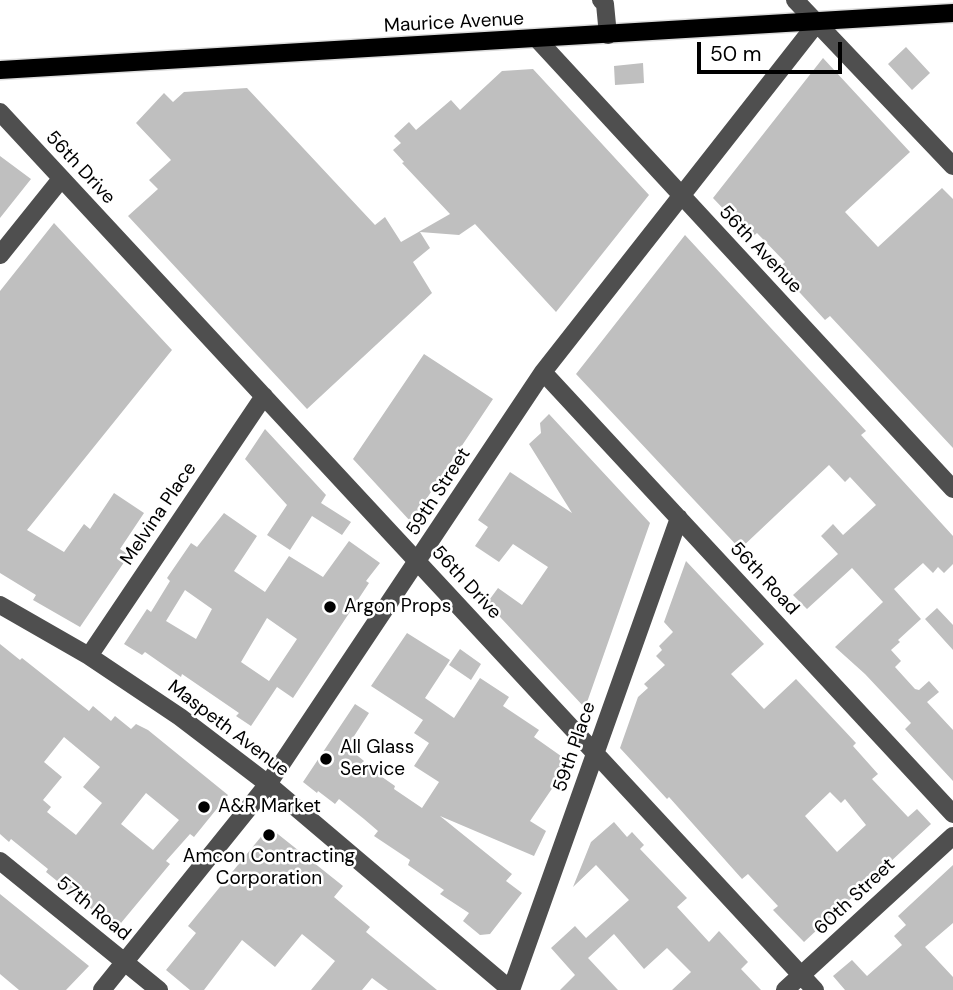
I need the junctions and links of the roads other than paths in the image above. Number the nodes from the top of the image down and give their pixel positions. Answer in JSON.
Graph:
{"nodes":[{"id":1,"x":601,"y":0,"type":"edge"},
{"id":2,"x":795,"y":0,"type":"edge"},
{"id":3,"x":953,"y":13,"type":"edge"},
{"id":4,"x":817,"y":23,"type":"junction"},
{"id":5,"x":608,"y":34,"type":"junction"},
{"id":6,"x":537,"y":39,"type":"junction"},
{"id":7,"x":0,"y":70,"type":"edge"},
{"id":8,"x":0,"y":112,"type":"edge"},
{"id":9,"x":953,"y":166,"type":"edge"},
{"id":10,"x":61,"y":179,"type":"junction"},
{"id":11,"x":681,"y":196,"type":"junction"},
{"id":12,"x":0,"y":255,"type":"edge"},
{"id":13,"x":543,"y":372,"type":"junction"},
{"id":14,"x":264,"y":396,"type":"junction"},
{"id":15,"x":953,"y":489,"type":"edge"},
{"id":16,"x":678,"y":517,"type":"junction"},
{"id":17,"x":418,"y":562,"type":"junction"},
{"id":18,"x":0,"y":605,"type":"edge"},
{"id":19,"x":89,"y":656,"type":"junction"},
{"id":20,"x":596,"y":754,"type":"junction"},
{"id":21,"x":268,"y":784,"type":"junction"},
{"id":22,"x":953,"y":814,"type":"edge"},
{"id":23,"x":953,"y":835,"type":"edge"},
{"id":24,"x":0,"y":861,"type":"edge"},
{"id":25,"x":125,"y":962,"type":"junction"},
{"id":26,"x":801,"y":975,"type":"junction"},
{"id":27,"x":102,"y":990,"type":"edge"},
{"id":28,"x":159,"y":990,"type":"edge"},
{"id":29,"x":511,"y":990,"type":"edge"},
{"id":30,"x":785,"y":990,"type":"edge"},
{"id":31,"x":815,"y":990,"type":"edge"}],
"edges":[{"from":1,"to":5,"type":"street"},
{"from":2,"to":4,"type":"street"},
{"from":3,"to":4,"type":"main road","name":"Maurice Avenue"},
{"from":4,"to":5,"type":"main road","name":"Maurice Avenue"},
{"from":4,"to":9,"type":"street"},
{"from":4,"to":11,"type":"street","name":"59th Street"},
{"from":5,"to":6,"type":"main road","name":"Maurice Avenue"},
{"from":6,"to":7,"type":"main road","name":"Maurice Avenue"},
{"from":6,"to":11,"type":"street","name":"56th Avenue"},
{"from":8,"to":10,"type":"street","name":"56th Drive"},
{"from":10,"to":12,"type":"street"},
{"from":10,"to":14,"type":"street","name":"56th Drive"},
{"from":11,"to":13,"type":"street","name":"59th Street"},
{"from":11,"to":15,"type":"street","name":"56th Avenue"},
{"from":13,"to":16,"type":"street","name":"56th Road"},
{"from":13,"to":17,"type":"street","name":"59th Street"},
{"from":14,"to":17,"type":"street","name":"56th Drive"},
{"from":14,"to":19,"type":"street","name":"Melvina Place"},
{"from":16,"to":20,"type":"street","name":"59th Place"},
{"from":16,"to":22,"type":"street","name":"56th Road"},
{"from":17,"to":20,"type":"street","name":"56th Drive"},
{"from":17,"to":21,"type":"street","name":"59th Street"},
{"from":18,"to":19,"type":"street","name":"Maspeth Avenue"},
{"from":19,"to":21,"type":"street","name":"Maspeth Avenue"},
{"from":20,"to":26,"type":"street","name":"56th Drive"},
{"from":20,"to":29,"type":"street","name":"59th Place"},
{"from":21,"to":25,"type":"street","name":"59th Street"},
{"from":21,"to":29,"type":"street","name":"Maspeth Avenue"},
{"from":23,"to":26,"type":"street","name":"60th Street"},
{"from":24,"to":25,"type":"street","name":"57th Road"},
{"from":25,"to":27,"type":"street","name":"59th Street"},
{"from":25,"to":28,"type":"street","name":"57th Road"},
{"from":26,"to":30,"type":"street","name":"60th Street"},
{"from":26,"to":31,"type":"street","name":"56th Drive"}]}
